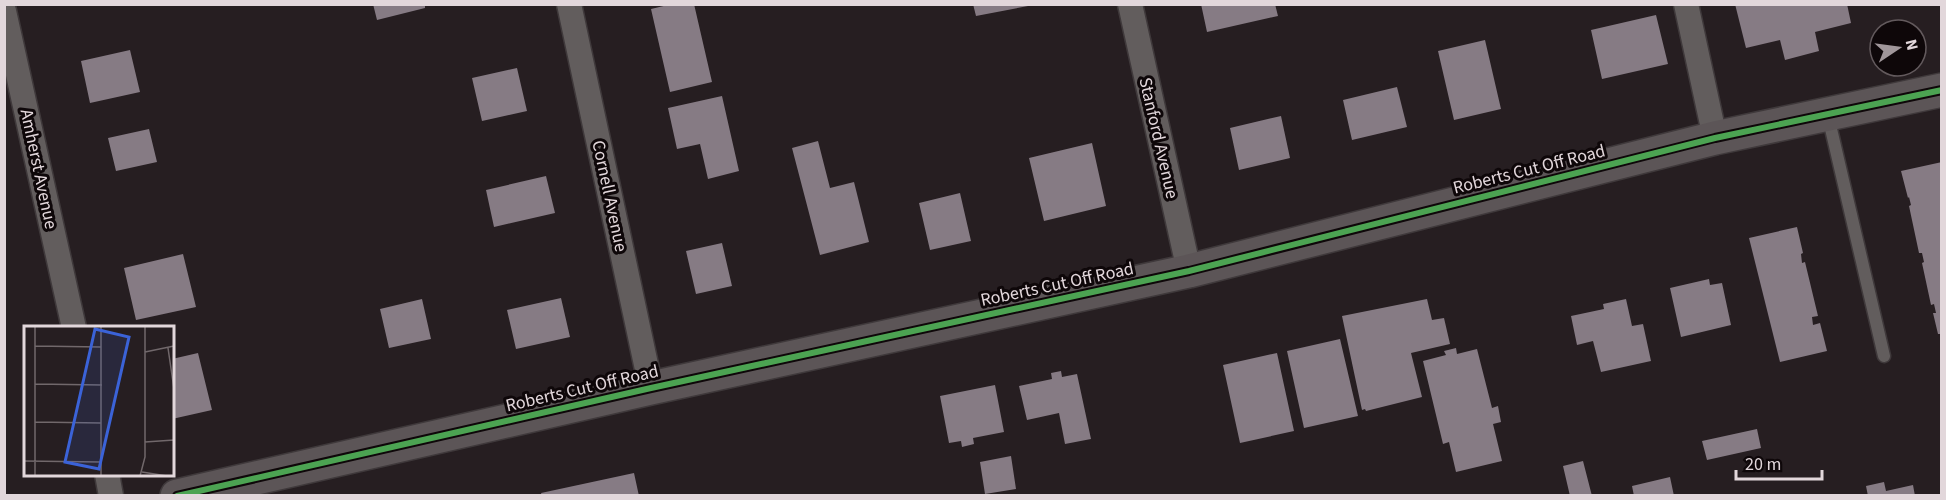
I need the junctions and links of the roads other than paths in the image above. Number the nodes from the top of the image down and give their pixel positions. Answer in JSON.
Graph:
{"nodes":[{"id":1,"x":569,"y":4,"type":"edge"},
{"id":2,"x":1130,"y":4,"type":"edge"},
{"id":3,"x":1686,"y":4,"type":"edge"},
{"id":4,"x":4,"y":11,"type":"edge"},
{"id":5,"x":1941,"y":90,"type":"edge"},
{"id":6,"x":1827,"y":114,"type":"junction"},
{"id":7,"x":1715,"y":138,"type":"junction"},
{"id":8,"x":1189,"y":270,"type":"junction"},
{"id":9,"x":74,"y":326,"type":"edge"},
{"id":10,"x":1884,"y":356,"type":"dead end"},
{"id":11,"x":651,"y":388,"type":"junction"},
{"id":12,"x":107,"y":476,"type":"edge"},
{"id":13,"x":111,"y":495,"type":"edge"},
{"id":14,"x":177,"y":495,"type":"edge"}],
"edges":[{"from":1,"to":11,"type":"street","name":"Cornell Avenue"},
{"from":2,"to":8,"type":"street","name":"Stanford Avenue"},
{"from":3,"to":7,"type":"street"},
{"from":4,"to":9,"type":"street","name":"Amherst Avenue"},
{"from":5,"to":6,"type":"street","name":"Roberts Cut Off Road"},
{"from":6,"to":7,"type":"street","name":"Roberts Cut Off Road"},
{"from":6,"to":10,"type":"lane"},
{"from":7,"to":8,"type":"street","name":"Roberts Cut Off Road"},
{"from":8,"to":11,"type":"street","name":"Roberts Cut Off Road"},
{"from":11,"to":14,"type":"street","name":"Roberts Cut Off Road"},
{"from":12,"to":13,"type":"street"}]}
